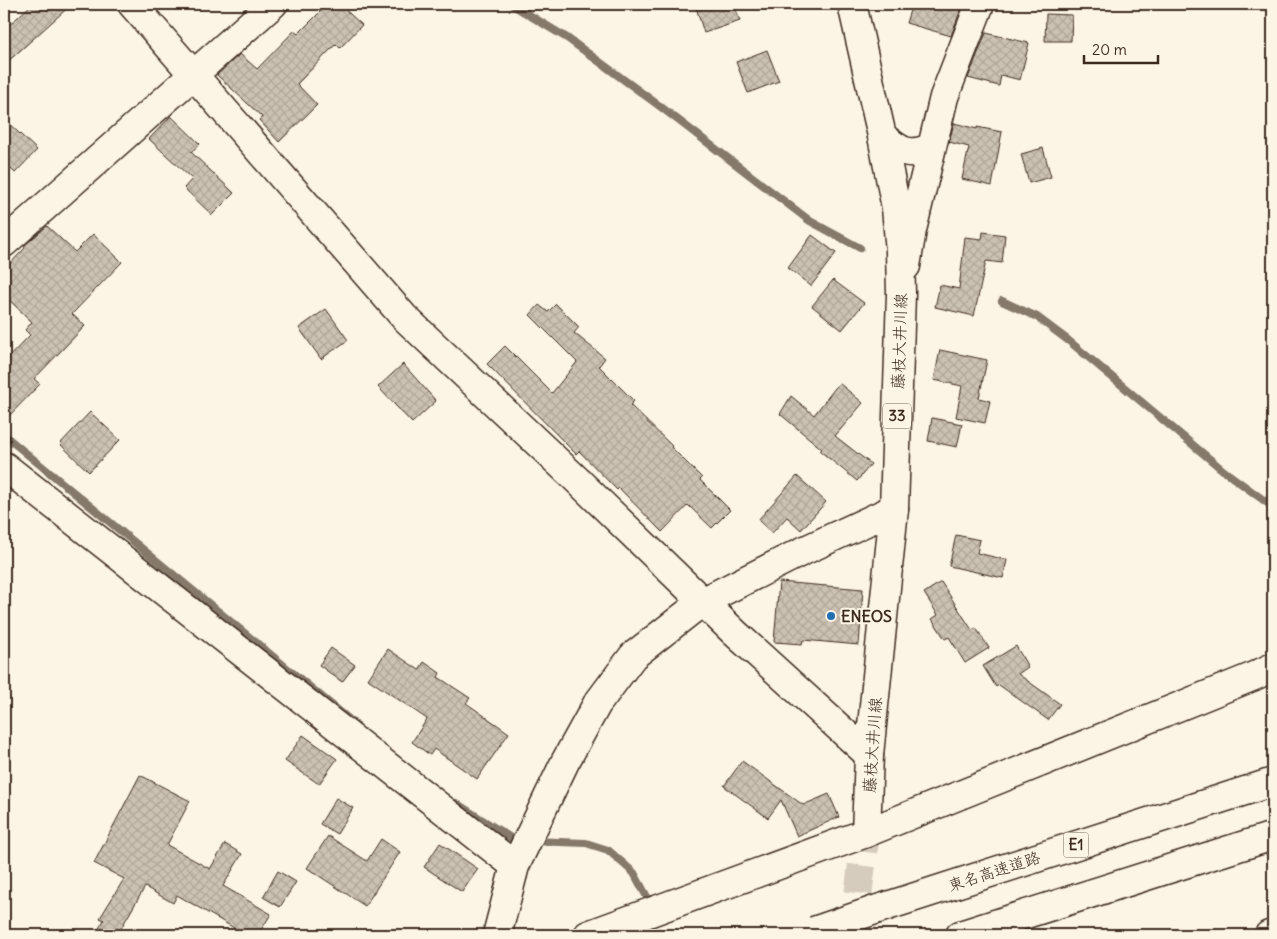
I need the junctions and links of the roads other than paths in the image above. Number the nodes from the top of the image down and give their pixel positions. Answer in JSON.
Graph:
{"nodes":[{"id":1,"x":132,"y":4,"type":"edge"},
{"id":2,"x":273,"y":4,"type":"edge"},
{"id":3,"x":852,"y":4,"type":"edge"},
{"id":4,"x":980,"y":4,"type":"edge"},
{"id":5,"x":193,"y":74,"type":"junction"},
{"id":6,"x":882,"y":136,"type":"junction"},
{"id":7,"x":932,"y":147,"type":"junction"},
{"id":8,"x":4,"y":243,"type":"edge"},
{"id":9,"x":901,"y":294,"type":"junction"},
{"id":10,"x":4,"y":466,"type":"edge"},
{"id":11,"x":894,"y":509,"type":"junction"},
{"id":12,"x":702,"y":602,"type":"junction"},
{"id":13,"x":1273,"y":667,"type":"edge"},
{"id":14,"x":869,"y":755,"type":"junction"},
{"id":15,"x":1273,"y":782,"type":"edge"},
{"id":16,"x":866,"y":833,"type":"junction"},
{"id":17,"x":1273,"y":836,"type":"edge"},
{"id":18,"x":515,"y":866,"type":"junction"},
{"id":19,"x":808,"y":933,"type":"edge"},
{"id":20,"x":1273,"y":934,"type":"edge"},
{"id":21,"x":498,"y":935,"type":"edge"},
{"id":22,"x":588,"y":935,"type":"edge"},
{"id":23,"x":960,"y":935,"type":"edge"},
{"id":24,"x":1270,"y":935,"type":"edge"}],
"edges":[{"from":1,"to":5,"type":"main road"},
{"from":2,"to":5,"type":"main road"},
{"from":3,"to":6,"type":"main road","name":"藤枝大井川線","number":"33"},
{"from":4,"to":7,"type":"main road"},
{"from":5,"to":8,"type":"main road"},
{"from":5,"to":12,"type":"main road"},
{"from":6,"to":7,"type":"main road"},
{"from":6,"to":9,"type":"main road","name":"藤枝大井川線","number":"33"},
{"from":7,"to":9,"type":"main road"},
{"from":9,"to":11,"type":"main road","name":"藤枝大井川線","number":"33"},
{"from":10,"to":18,"type":"main road"},
{"from":11,"to":12,"type":"main road"},
{"from":11,"to":14,"type":"main road","name":"藤枝大井川線","number":"33"},
{"from":12,"to":14,"type":"main road"},
{"from":12,"to":18,"type":"main road"},
{"from":13,"to":16,"type":"main road"},
{"from":14,"to":16,"type":"main road","name":"藤枝大井川線","number":"33"},
{"from":15,"to":19,"type":"main road","name":"東名高速道路","number":"E1","bridge":true},
{"from":16,"to":22,"type":"main road"},
{"from":17,"to":23,"type":"main road"},
{"from":18,"to":21,"type":"main road"},
{"from":20,"to":24,"type":"main road"}]}
